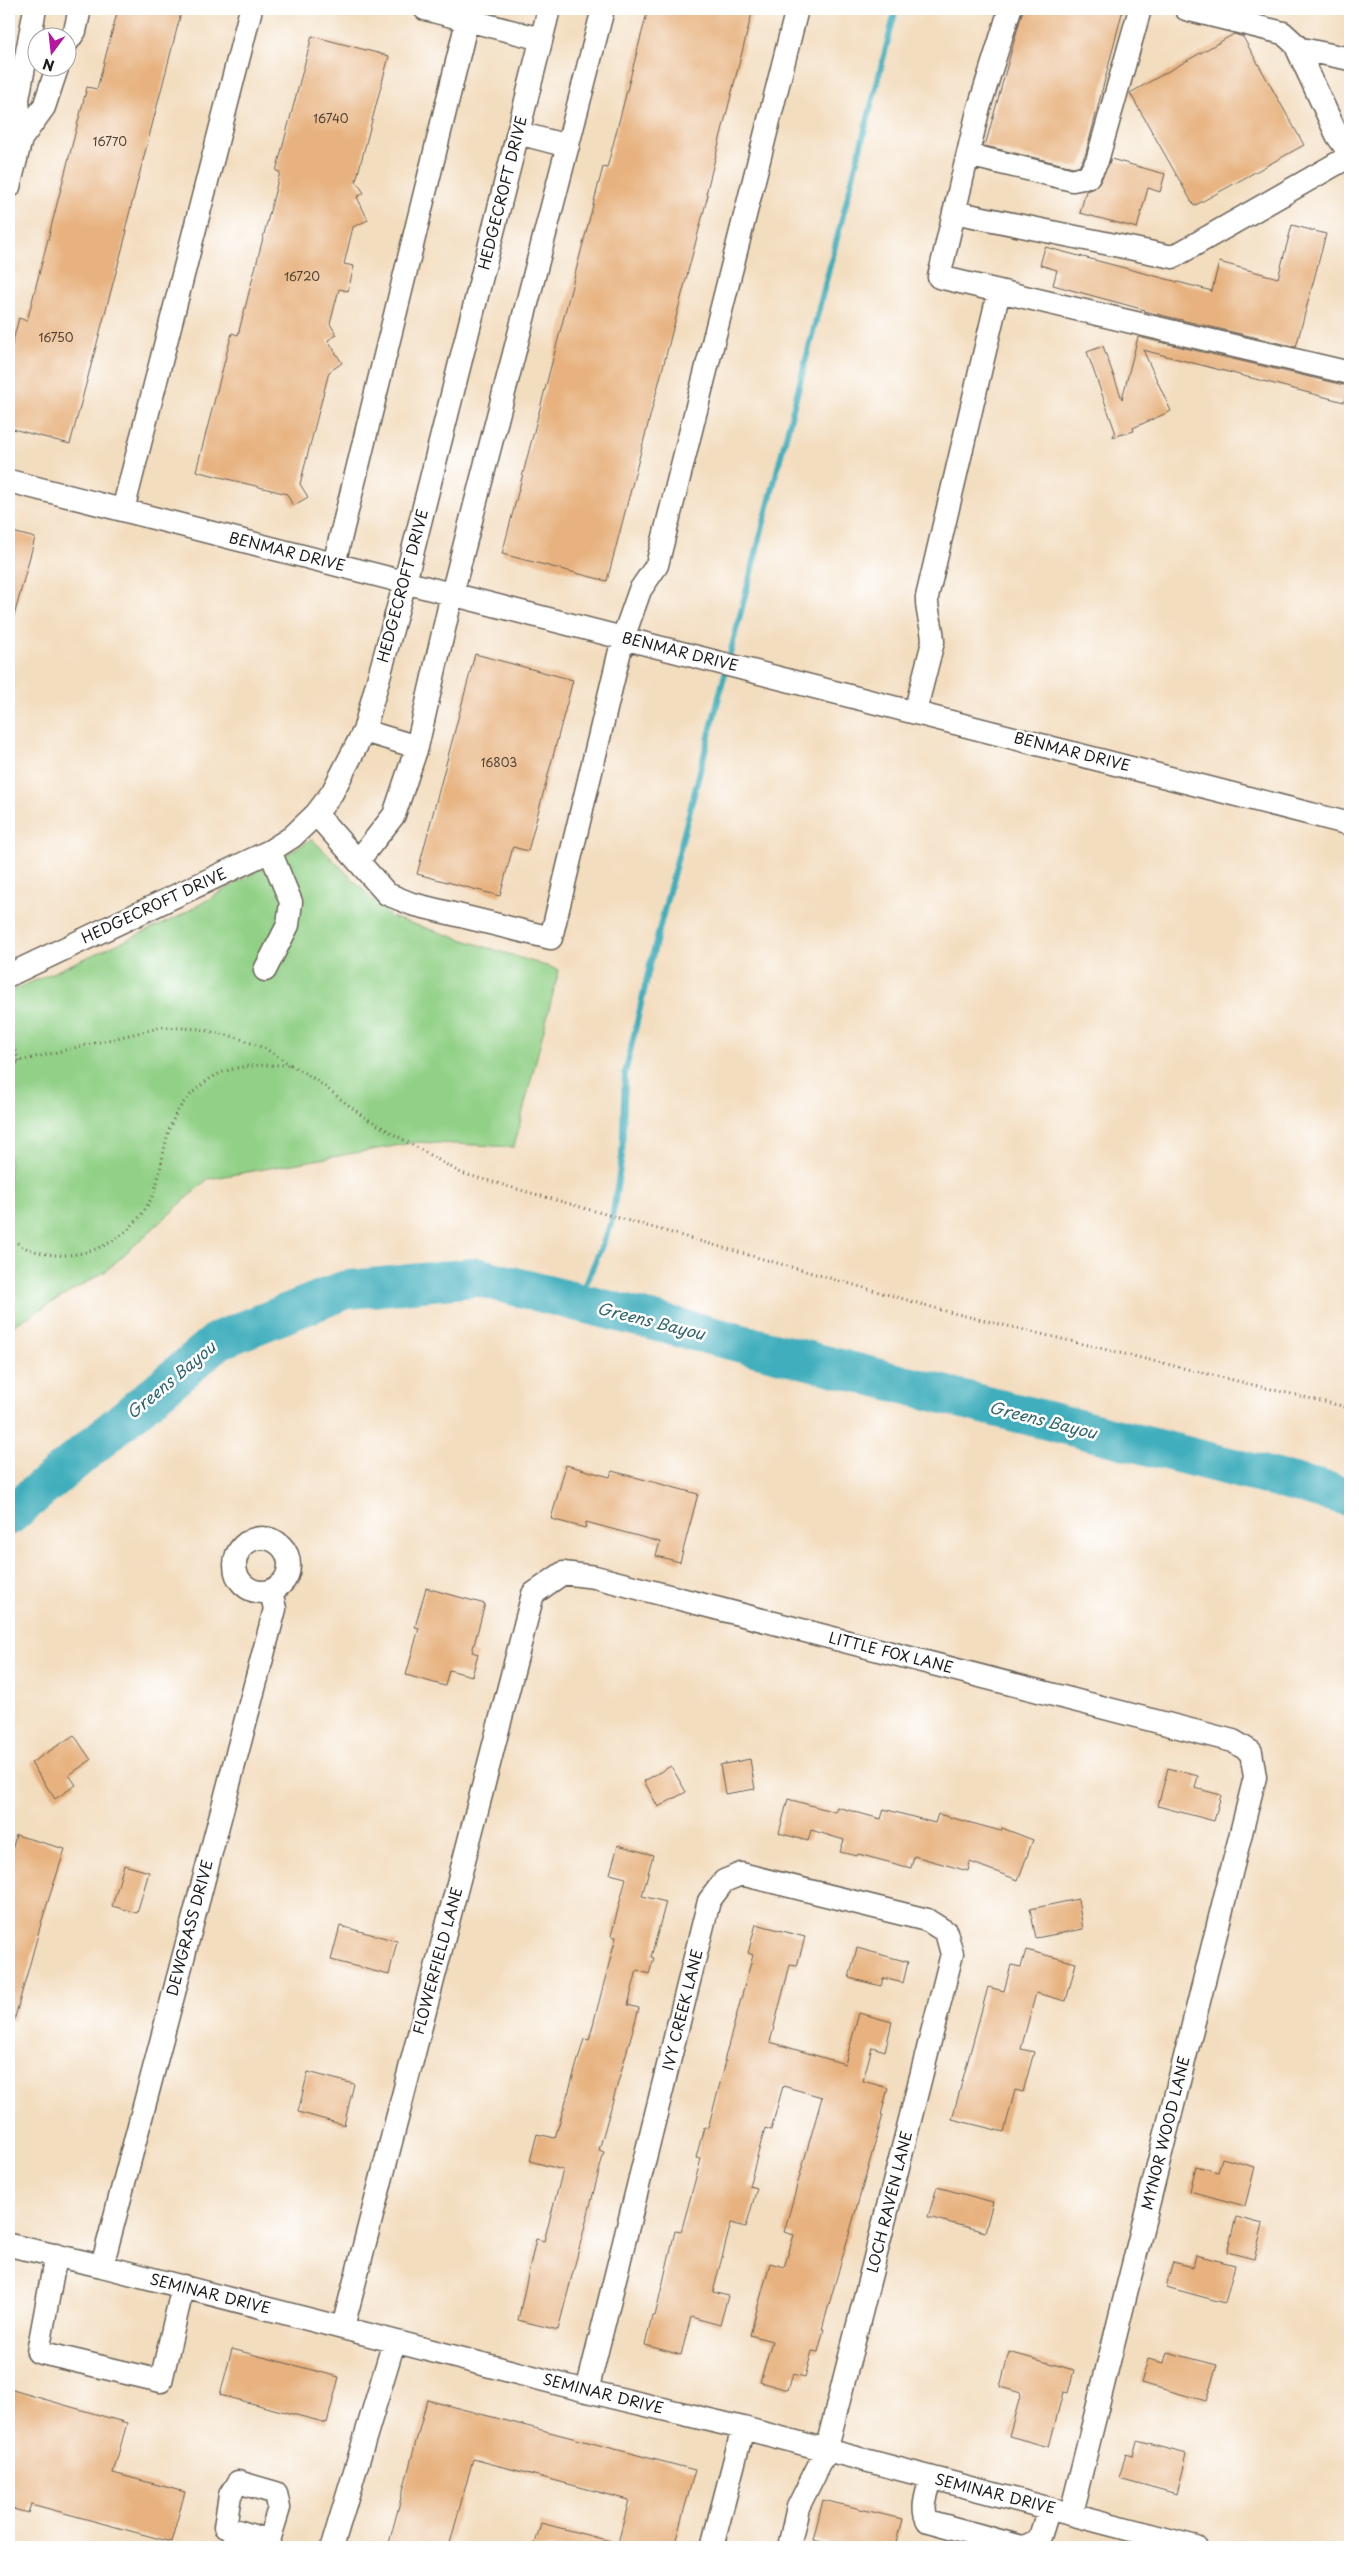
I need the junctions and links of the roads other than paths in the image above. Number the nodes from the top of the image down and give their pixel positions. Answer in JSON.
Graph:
{"nodes":[{"id":1,"x":36,"y":9,"type":"edge"},
{"id":2,"x":80,"y":9,"type":"edge"},
{"id":3,"x":251,"y":9,"type":"edge"},
{"id":4,"x":425,"y":9,"type":"edge"},
{"id":5,"x":549,"y":9,"type":"edge"},
{"id":6,"x":603,"y":9,"type":"edge"},
{"id":7,"x":797,"y":9,"type":"edge"},
{"id":8,"x":1010,"y":9,"type":"edge"},
{"id":9,"x":1140,"y":9,"type":"edge"},
{"id":10,"x":1186,"y":9,"type":"edge"},
{"id":11,"x":469,"y":14,"type":"edge"},
{"id":12,"x":76,"y":28,"type":"edge"},
{"id":13,"x":541,"y":39,"type":"junction"},
{"id":14,"x":1297,"y":48,"type":"junction"},
{"id":15,"x":1350,"y":59,"type":"edge"},
{"id":16,"x":54,"y":78,"type":"edge"},
{"id":17,"x":518,"y":133,"type":"junction"},
{"id":18,"x":20,"y":139,"type":"junction"},
{"id":19,"x":568,"y":146,"type":"junction"},
{"id":20,"x":968,"y":155,"type":"junction"},
{"id":21,"x":1350,"y":155,"type":"edge"},
{"id":22,"x":9,"y":187,"type":"edge"},
{"id":23,"x":954,"y":212,"type":"junction"},
{"id":24,"x":999,"y":291,"type":"junction"},
{"id":25,"x":1350,"y":373,"type":"edge"},
{"id":26,"x":9,"y":481,"type":"edge"},
{"id":27,"x":123,"y":510,"type":"junction"},
{"id":28,"x":334,"y":564,"type":"junction"},
{"id":29,"x":405,"y":582,"type":"junction"},
{"id":30,"x":452,"y":594,"type":"junction"},
{"id":31,"x":623,"y":638,"type":"junction"},
{"id":32,"x":915,"y":712,"type":"junction"},
{"id":33,"x":364,"y":731,"type":"junction"},
{"id":34,"x":417,"y":747,"type":"junction"},
{"id":35,"x":316,"y":814,"type":"junction"},
{"id":36,"x":1350,"y":824,"type":"edge"},
{"id":37,"x":270,"y":851,"type":"junction"},
{"id":38,"x":358,"y":861,"type":"junction"},
{"id":39,"x":265,"y":970,"type":"dead end"},
{"id":40,"x":9,"y":975,"type":"edge"},
{"id":41,"x":271,"y":1591,"type":"dead end"},
{"id":42,"x":533,"y":1594,"type":"joint"},
{"id":43,"x":1251,"y":1752,"type":"joint"},
{"id":44,"x":952,"y":1954,"type":"joint"},
{"id":45,"x":9,"y":2245,"type":"edge"},
{"id":46,"x":56,"y":2255,"type":"junction"},
{"id":47,"x":102,"y":2266,"type":"junction"},
{"id":48,"x":183,"y":2286,"type":"junction"},
{"id":49,"x":343,"y":2328,"type":"junction"},
{"id":50,"x":394,"y":2342,"type":"junction"},
{"id":51,"x":586,"y":2391,"type":"junction"},
{"id":52,"x":743,"y":2428,"type":"junction"},
{"id":53,"x":826,"y":2451,"type":"junction"},
{"id":54,"x":931,"y":2478,"type":"junction"},
{"id":55,"x":1049,"y":2508,"type":"junction"},
{"id":56,"x":1071,"y":2513,"type":"junction"},
{"id":57,"x":332,"y":2547,"type":"edge"},
{"id":58,"x":712,"y":2547,"type":"edge"},
{"id":59,"x":789,"y":2547,"type":"edge"},
{"id":60,"x":1023,"y":2547,"type":"edge"},
{"id":61,"x":1192,"y":2547,"type":"edge"}],
"edges":[{"from":1,"to":18,"type":"street"},
{"from":2,"to":12,"type":"street"},
{"from":3,"to":27,"type":"street"},
{"from":4,"to":11,"type":"street"},
{"from":5,"to":13,"type":"street","name":"HEDGECROFT DRIVE"},
{"from":6,"to":19,"type":"street"},
{"from":7,"to":31,"type":"street"},
{"from":8,"to":20,"type":"street"},
{"from":9,"to":20,"type":"street"},
{"from":10,"to":14,"type":"street"},
{"from":11,"to":13,"type":"street"},
{"from":11,"to":28,"type":"street"},
{"from":13,"to":17,"type":"street","name":"HEDGECROFT DRIVE"},
{"from":14,"to":15,"type":"street"},
{"from":14,"to":21,"type":"street"},
{"from":16,"to":18,"type":"street"},
{"from":17,"to":19,"type":"street"},
{"from":17,"to":29,"type":"street","name":"HEDGECROFT DRIVE"},
{"from":18,"to":22,"type":"street"},
{"from":19,"to":30,"type":"street"},
{"from":20,"to":23,"type":"street"},
{"from":21,"to":23,"type":"street"},
{"from":23,"to":24,"type":"street"},
{"from":24,"to":25,"type":"street"},
{"from":24,"to":32,"type":"street"},
{"from":26,"to":27,"type":"street","name":"BENMAR DRIVE"},
{"from":27,"to":28,"type":"street","name":"BENMAR DRIVE"},
{"from":28,"to":29,"type":"street","name":"BENMAR DRIVE"},
{"from":29,"to":30,"type":"street","name":"BENMAR DRIVE"},
{"from":29,"to":33,"type":"street","name":"HEDGECROFT DRIVE"},
{"from":30,"to":31,"type":"street","name":"BENMAR DRIVE"},
{"from":30,"to":34,"type":"street"},
{"from":31,"to":32,"type":"street","name":"BENMAR DRIVE"},
{"from":31,"to":38,"type":"street"},
{"from":32,"to":36,"type":"street","name":"BENMAR DRIVE"},
{"from":33,"to":34,"type":"street"},
{"from":33,"to":35,"type":"street","name":"HEDGECROFT DRIVE"},
{"from":34,"to":38,"type":"street"},
{"from":35,"to":37,"type":"street","name":"HEDGECROFT DRIVE"},
{"from":35,"to":38,"type":"street"},
{"from":37,"to":39,"type":"street"},
{"from":37,"to":40,"type":"street","name":"HEDGECROFT DRIVE"},
{"from":41,"to":47,"type":"street","name":"DEWGRASS DRIVE"},
{"from":42,"to":43,"type":"street","name":"LITTLE FOX LANE"},
{"from":42,"to":49,"type":"street","name":"FLOWERFIELD LANE"},
{"from":43,"to":56,"type":"street","name":"MYNOR WOOD LANE"},
{"from":44,"to":51,"type":"street","name":"IVY CREEK LANE"},
{"from":44,"to":53,"type":"street","name":"LOCH RAVEN LANE"},
{"from":45,"to":46,"type":"street","name":"SEMINAR DRIVE"},
{"from":46,"to":47,"type":"street","name":"SEMINAR DRIVE"},
{"from":46,"to":48,"type":"street"},
{"from":47,"to":48,"type":"street","name":"SEMINAR DRIVE"},
{"from":48,"to":49,"type":"street","name":"SEMINAR DRIVE"},
{"from":49,"to":50,"type":"street","name":"SEMINAR DRIVE"},
{"from":50,"to":51,"type":"street","name":"SEMINAR DRIVE"},
{"from":50,"to":57,"type":"street"},
{"from":51,"to":52,"type":"street","name":"SEMINAR DRIVE"},
{"from":52,"to":53,"type":"street","name":"SEMINAR DRIVE"},
{"from":52,"to":58,"type":"street"},
{"from":53,"to":54,"type":"street","name":"SEMINAR DRIVE"},
{"from":53,"to":59,"type":"street","name":"LOCH RAVEN LANE"},
{"from":54,"to":55,"type":"street","name":"SEMINAR DRIVE"},
{"from":54,"to":60,"type":"street"},
{"from":55,"to":56,"type":"street","name":"SEMINAR DRIVE"},
{"from":55,"to":60,"type":"street"},
{"from":56,"to":61,"type":"street","name":"SEMINAR DRIVE"}]}
